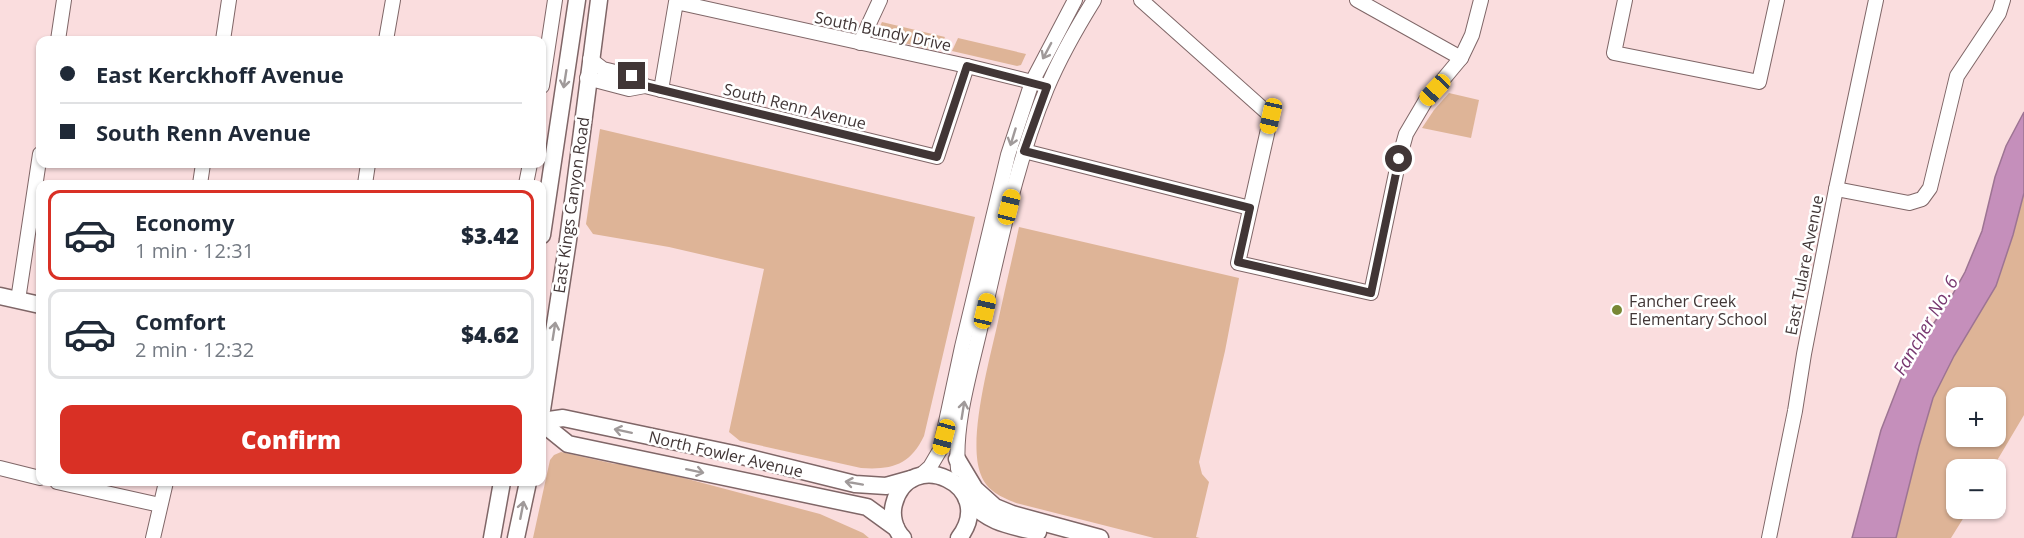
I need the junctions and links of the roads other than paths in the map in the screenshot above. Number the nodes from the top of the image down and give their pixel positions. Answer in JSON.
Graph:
{"nodes":[{"id":1,"x":64,"y":0,"type":"edge"},
{"id":2,"x":229,"y":0,"type":"edge"},
{"id":3,"x":393,"y":0,"type":"edge"},
{"id":4,"x":555,"y":0,"type":"edge"},
{"id":5,"x":577,"y":0,"type":"edge"},
{"id":6,"x":586,"y":0,"type":"edge"},
{"id":7,"x":599,"y":0,"type":"edge"},
{"id":8,"x":880,"y":0,"type":"edge"},
{"id":9,"x":1075,"y":0,"type":"edge"},
{"id":10,"x":1094,"y":0,"type":"edge"},
{"id":11,"x":1141,"y":0,"type":"edge"},
{"id":12,"x":1357,"y":0,"type":"edge"},
{"id":13,"x":1481,"y":0,"type":"edge"},
{"id":14,"x":1625,"y":0,"type":"edge"},
{"id":15,"x":1777,"y":0,"type":"edge"},
{"id":16,"x":1876,"y":0,"type":"edge"},
{"id":17,"x":2003,"y":0,"type":"edge"},
{"id":18,"x":59,"y":36,"type":"edge"},
{"id":19,"x":224,"y":36,"type":"edge"},
{"id":20,"x":387,"y":36,"type":"edge"},
{"id":21,"x":860,"y":43,"type":"junction"},
{"id":22,"x":1461,"y":58,"type":"junction"},
{"id":23,"x":590,"y":59,"type":"junction"},
{"id":24,"x":546,"y":60,"type":"edge"},
{"id":25,"x":967,"y":66,"type":"junction"},
{"id":26,"x":587,"y":78,"type":"junction"},
{"id":27,"x":1032,"y":82,"type":"junction"},
{"id":28,"x":645,"y":86,"type":"junction"},
{"id":29,"x":1047,"y":87,"type":"junction"},
{"id":30,"x":661,"y":90,"type":"junction"},
{"id":31,"x":1024,"y":151,"type":"junction"},
{"id":32,"x":36,"y":181,"type":"edge"},
{"id":33,"x":1836,"y":189,"type":"junction"},
{"id":34,"x":546,"y":208,"type":"edge"},
{"id":35,"x":1250,"y":208,"type":"junction"},
{"id":36,"x":0,"y":296,"type":"edge"},
{"id":37,"x":18,"y":300,"type":"junction"},
{"id":38,"x":36,"y":304,"type":"edge"},
{"id":39,"x":546,"y":384,"type":"edge"},
{"id":40,"x":546,"y":421,"type":"edge"},
{"id":41,"x":546,"y":425,"type":"edge"},
{"id":42,"x":957,"y":459,"type":"junction"},
{"id":43,"x":0,"y":468,"type":"edge"},
{"id":44,"x":36,"y":477,"type":"edge"},
{"id":45,"x":916,"y":477,"type":"junction"},
{"id":46,"x":74,"y":486,"type":"edge"},
{"id":47,"x":165,"y":486,"type":"edge"},
{"id":48,"x":501,"y":486,"type":"edge"},
{"id":49,"x":527,"y":486,"type":"edge"},
{"id":50,"x":964,"y":494,"type":"junction"},
{"id":51,"x":160,"y":506,"type":"junction"},
{"id":52,"x":900,"y":535,"type":"edge"},
{"id":53,"x":153,"y":538,"type":"edge"},
{"id":54,"x":492,"y":538,"type":"edge"},
{"id":55,"x":516,"y":538,"type":"edge"},
{"id":56,"x":959,"y":538,"type":"edge"},
{"id":57,"x":1068,"y":538,"type":"edge"},
{"id":58,"x":1100,"y":538,"type":"edge"},
{"id":59,"x":1769,"y":538,"type":"edge"}],
"edges":[{"from":1,"to":18,"type":"street"},
{"from":2,"to":19,"type":"street"},
{"from":3,"to":20,"type":"street"},
{"from":4,"to":24,"type":"street"},
{"from":5,"to":34,"type":"main road","name":"East Kings Canyon Road","one_way":true},
{"from":6,"to":26,"type":"main road"},
{"from":7,"to":23,"type":"main road","name":"East Kings Canyon Road"},
{"from":8,"to":21,"type":"street"},
{"from":9,"to":27,"type":"street","one_way":true},
{"from":10,"to":29,"type":"street"},
{"from":11,"to":35,"type":"street"},
{"from":12,"to":22,"type":"street"},
{"from":13,"to":22,"type":"street"},
{"from":14,"to":15,"type":"street"},
{"from":16,"to":33,"type":"street","name":"East Tulare Avenue"},
{"from":17,"to":33,"type":"street"},
{"from":21,"to":25,"type":"street","name":"South Bundy Drive"},
{"from":21,"to":30,"type":"street","name":"South Bundy Drive"},
{"from":22,"to":35,"type":"street"},
{"from":23,"to":26,"type":"main road","name":"East Kings Canyon Road"},
{"from":23,"to":28,"type":"street","name":"South Renn Avenue"},
{"from":25,"to":27,"type":"street","name":"South Bundy Drive"},
{"from":25,"to":30,"type":"street","name":"South Renn Avenue"},
{"from":26,"to":28,"type":"street","name":"South Renn Avenue"},
{"from":39,"to":26,"type":"main road","name":"East Kings Canyon Road","one_way":true},
{"from":27,"to":29,"type":"street","name":"South Bundy Drive"},
{"from":27,"to":45,"type":"street","one_way":true},
{"from":28,"to":30,"type":"street","name":"South Renn Avenue"},
{"from":29,"to":31,"type":"street"},
{"from":31,"to":35,"type":"street"},
{"from":42,"to":31,"type":"street","one_way":true},
{"from":32,"to":37,"type":"street"},
{"from":33,"to":59,"type":"street","name":"East Tulare Avenue"},
{"from":36,"to":37,"type":"main road"},
{"from":37,"to":38,"type":"main road"},
{"from":45,"to":40,"type":"main road","name":"North Fowler Avenue","one_way":true},
{"from":41,"to":52,"type":"main road","name":"North Fowler Avenue","one_way":true},
{"from":42,"to":50,"type":"street"},
{"from":42,"to":58,"type":"main road"},
{"from":43,"to":44,"type":"street"},
{"from":45,"to":50,"type":"main road"},
{"from":45,"to":52,"type":"main road"},
{"from":46,"to":51,"type":"street"},
{"from":47,"to":51,"type":"street"},
{"from":48,"to":54,"type":"main road"},
{"from":55,"to":49,"type":"main road","one_way":true},
{"from":50,"to":56,"type":"main road"},
{"from":50,"to":57,"type":"main road"},
{"from":51,"to":53,"type":"street"}]}
